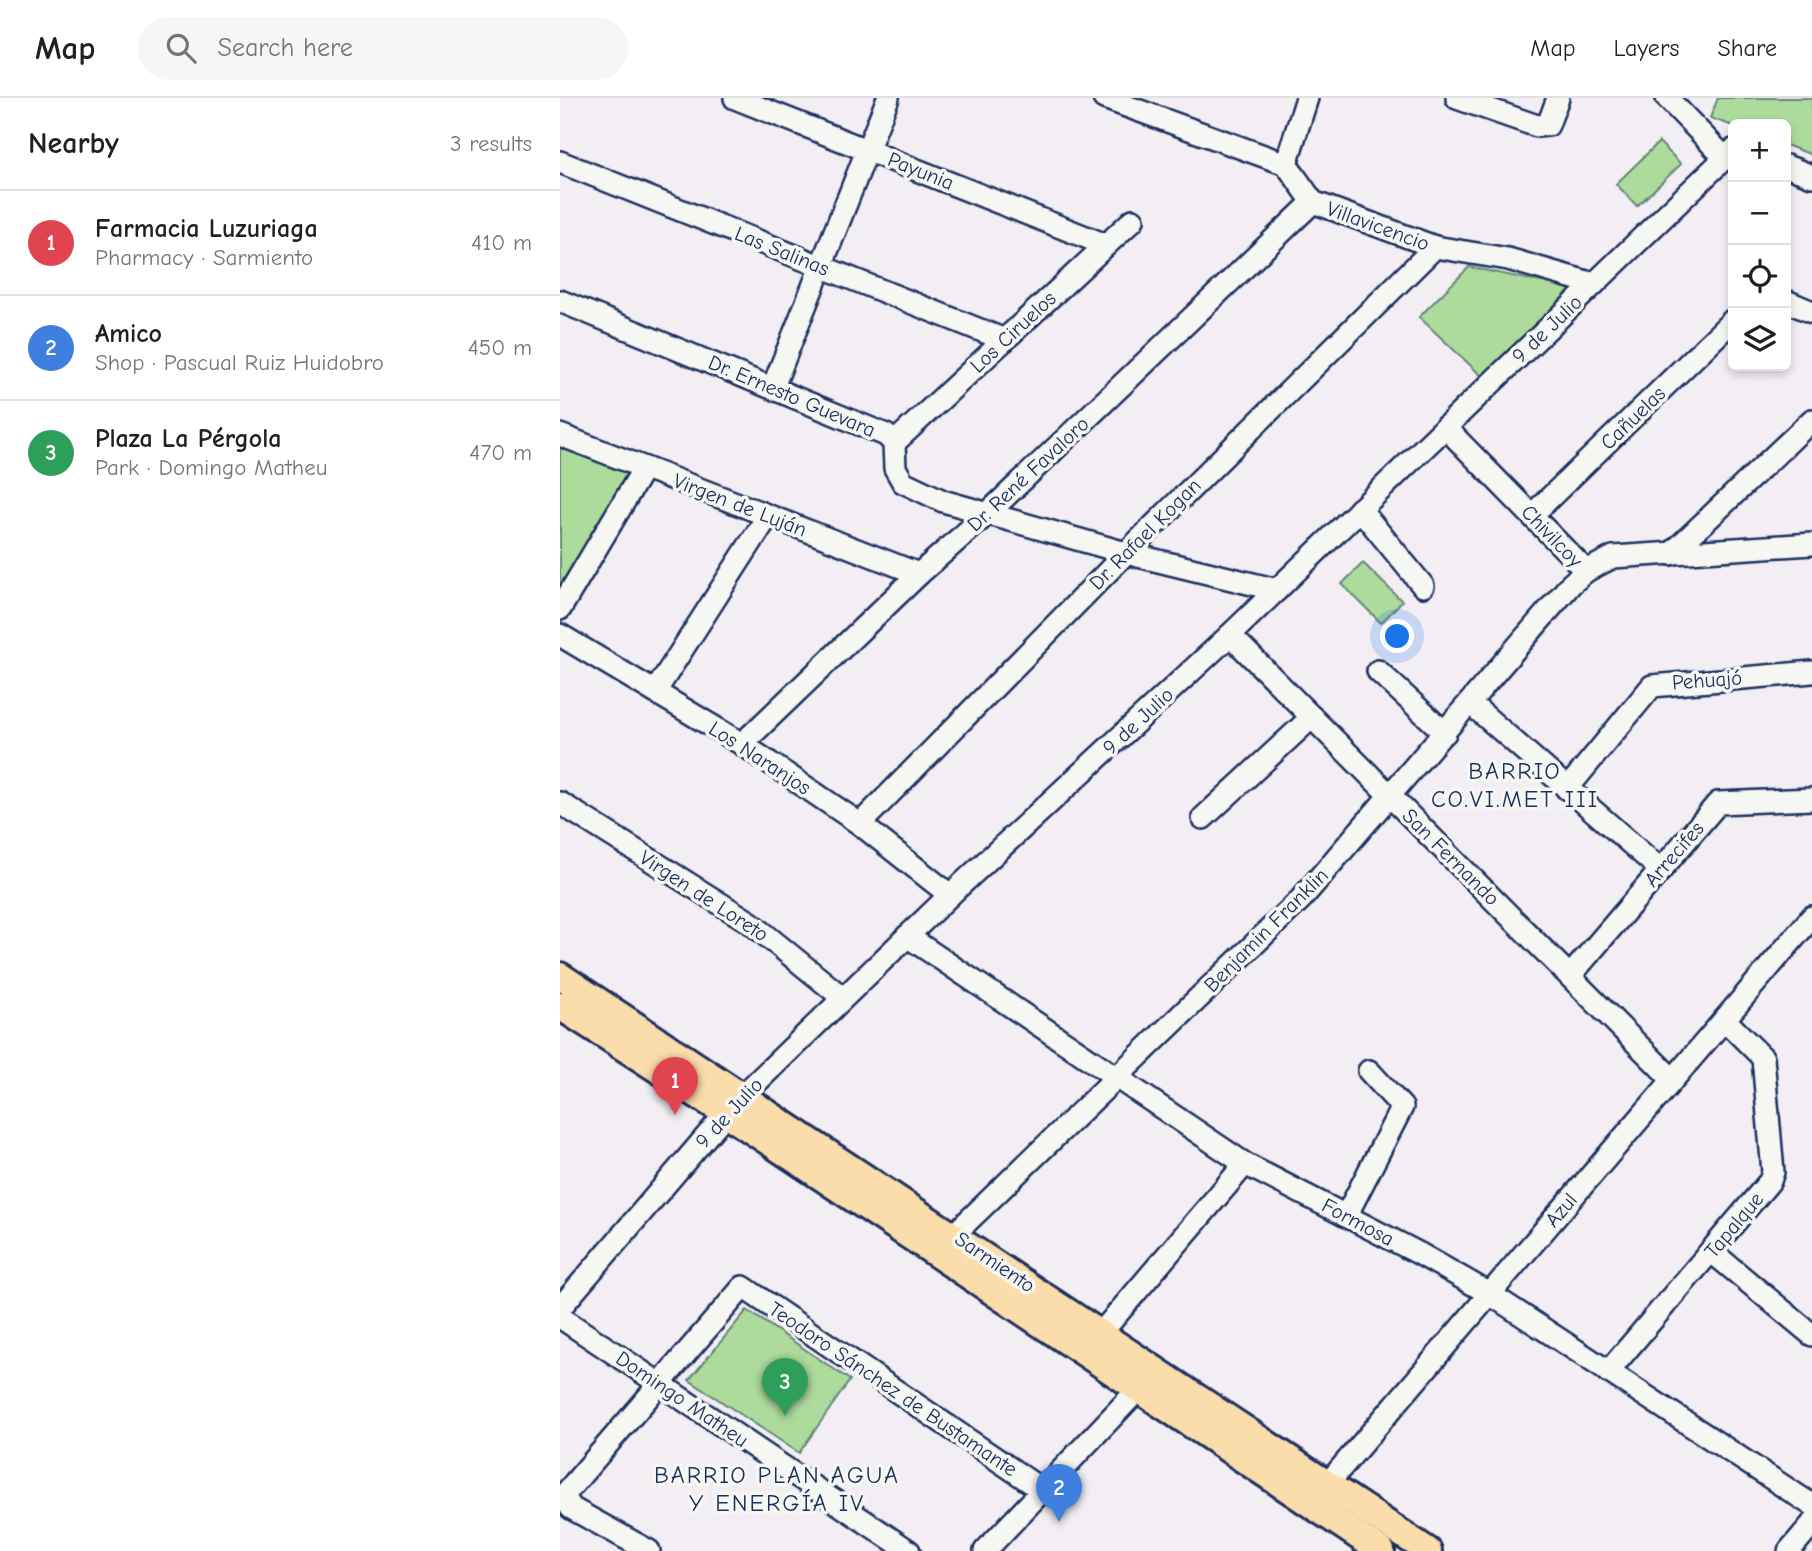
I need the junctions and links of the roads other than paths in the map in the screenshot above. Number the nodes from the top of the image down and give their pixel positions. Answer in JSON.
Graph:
{"nodes":[{"id":1,"x":736,"y":98,"type":"edge"},
{"id":2,"x":888,"y":98,"type":"edge"},
{"id":3,"x":1104,"y":98,"type":"edge"},
{"id":4,"x":1307,"y":98,"type":"edge"},
{"id":5,"x":1457,"y":98,"type":"edge"},
{"id":6,"x":1558,"y":98,"type":"edge"},
{"id":7,"x":1667,"y":98,"type":"edge"},
{"id":8,"x":867,"y":149,"type":"junction"},
{"id":9,"x":1728,"y":153,"type":"edge"},
{"id":10,"x":1728,"y":155,"type":"edge"},
{"id":11,"x":560,"y":162,"type":"edge"},
{"id":12,"x":1286,"y":164,"type":"junction"},
{"id":13,"x":1791,"y":168,"type":"edge"},
{"id":14,"x":1812,"y":176,"type":"edge"},
{"id":15,"x":1313,"y":202,"type":"junction"},
{"id":16,"x":1133,"y":220,"type":"dead end"},
{"id":17,"x":1106,"y":245,"type":"junction"},
{"id":18,"x":1435,"y":247,"type":"junction"},
{"id":19,"x":821,"y":266,"type":"junction"},
{"id":20,"x":1594,"y":284,"type":"junction"},
{"id":21,"x":560,"y":301,"type":"edge"},
{"id":22,"x":1791,"y":303,"type":"edge"},
{"id":23,"x":1812,"y":312,"type":"edge"},
{"id":24,"x":1728,"y":325,"type":"edge"},
{"id":25,"x":1005,"y":340,"type":"junction"},
{"id":26,"x":772,"y":387,"type":"junction"},
{"id":27,"x":1812,"y":420,"type":"edge"},
{"id":28,"x":1445,"y":427,"type":"junction"},
{"id":29,"x":560,"y":435,"type":"edge"},
{"id":30,"x":894,"y":443,"type":"junction"},
{"id":31,"x":644,"y":468,"type":"junction"},
{"id":32,"x":1360,"y":509,"type":"junction"},
{"id":33,"x":987,"y":514,"type":"junction"},
{"id":34,"x":1532,"y":515,"type":"junction"},
{"id":35,"x":768,"y":516,"type":"junction"},
{"id":36,"x":1812,"y":544,"type":"edge"},
{"id":37,"x":1126,"y":553,"type":"junction"},
{"id":38,"x":1671,"y":554,"type":"junction"},
{"id":39,"x":919,"y":574,"type":"junction"},
{"id":40,"x":1578,"y":577,"type":"junction"},
{"id":41,"x":1423,"y":586,"type":"dead end"},
{"id":42,"x":1277,"y":590,"type":"junction"},
{"id":43,"x":560,"y":609,"type":"edge"},
{"id":44,"x":560,"y":635,"type":"edge"},
{"id":45,"x":1230,"y":635,"type":"junction"},
{"id":46,"x":1378,"y":671,"type":"dead end"},
{"id":47,"x":1812,"y":672,"type":"edge"},
{"id":48,"x":655,"y":692,"type":"junction"},
{"id":49,"x":1470,"y":703,"type":"junction"},
{"id":50,"x":1312,"y":717,"type":"junction"},
{"id":51,"x":1445,"y":733,"type":"junction"},
{"id":52,"x":742,"y":744,"type":"junction"},
{"id":53,"x":1567,"y":789,"type":"junction"},
{"id":54,"x":1391,"y":797,"type":"junction"},
{"id":55,"x":1812,"y":799,"type":"edge"},
{"id":56,"x":560,"y":803,"type":"edge"},
{"id":57,"x":1203,"y":818,"type":"dead end"},
{"id":58,"x":860,"y":824,"type":"junction"},
{"id":59,"x":1661,"y":870,"type":"junction"},
{"id":60,"x":950,"y":895,"type":"junction"},
{"id":61,"x":1809,"y":927,"type":"edge"},
{"id":62,"x":907,"y":936,"type":"junction"},
{"id":63,"x":560,"y":976,"type":"edge"},
{"id":64,"x":1570,"y":976,"type":"junction"},
{"id":65,"x":843,"y":998,"type":"junction"},
{"id":66,"x":560,"y":1006,"type":"edge"},
{"id":67,"x":1725,"y":1020,"type":"junction"},
{"id":68,"x":1369,"y":1071,"type":"dead end"},
{"id":69,"x":1119,"y":1076,"type":"junction"},
{"id":70,"x":1672,"y":1079,"type":"junction"},
{"id":71,"x":734,"y":1104,"type":"junction"},
{"id":72,"x":1245,"y":1164,"type":"junction"},
{"id":73,"x":1346,"y":1216,"type":"junction"},
{"id":74,"x":945,"y":1244,"type":"junction"},
{"id":75,"x":1712,"y":1252,"type":"junction"},
{"id":76,"x":1490,"y":1294,"type":"junction"},
{"id":77,"x":560,"y":1308,"type":"edge"},
{"id":78,"x":560,"y":1317,"type":"edge"},
{"id":79,"x":1810,"y":1329,"type":"edge"},
{"id":80,"x":1101,"y":1333,"type":"junction"},
{"id":81,"x":1608,"y":1372,"type":"junction"},
{"id":82,"x":1148,"y":1379,"type":"junction"},
{"id":83,"x":661,"y":1385,"type":"junction"},
{"id":84,"x":1328,"y":1483,"type":"junction"},
{"id":85,"x":1042,"y":1490,"type":"junction"},
{"id":86,"x":1311,"y":1504,"type":"junction"},
{"id":87,"x":1812,"y":1505,"type":"edge"},
{"id":88,"x":1812,"y":1524,"type":"edge"},
{"id":89,"x":649,"y":1551,"type":"edge"},
{"id":90,"x":909,"y":1551,"type":"edge"},
{"id":91,"x":985,"y":1551,"type":"edge"},
{"id":92,"x":1381,"y":1551,"type":"edge"},
{"id":93,"x":1428,"y":1551,"type":"edge"},
{"id":94,"x":1789,"y":1551,"type":"edge"}],
"edges":[{"from":1,"to":8,"type":"street","name":"Payunia"},
{"from":2,"to":8,"type":"street"},
{"from":3,"to":12,"type":"street"},
{"from":4,"to":12,"type":"street"},
{"from":5,"to":6,"type":"street"},
{"from":7,"to":9,"type":"street"},
{"from":8,"to":17,"type":"street","name":"Payunia"},
{"from":8,"to":19,"type":"street"},
{"from":10,"to":20,"type":"street","name":"9 de Julio"},
{"from":11,"to":19,"type":"street","name":"Las Salinas"},
{"from":12,"to":15,"type":"street","name":"Villavicencio"},
{"from":13,"to":14,"type":"street"},
{"from":15,"to":18,"type":"street","name":"Villavicencio"},
{"from":15,"to":33,"type":"street","name":"Dr. René Favaloro"},
{"from":16,"to":17,"type":"street","name":"Los Ciruelos"},
{"from":17,"to":25,"type":"street","name":"Los Ciruelos"},
{"from":18,"to":20,"type":"street","name":"Villavicencio"},
{"from":18,"to":37,"type":"street","name":"Dr. Rafael Kogan"},
{"from":19,"to":25,"type":"street","name":"Las Salinas"},
{"from":19,"to":26,"type":"street"},
{"from":20,"to":28,"type":"street","name":"9 de Julio"},
{"from":21,"to":26,"type":"street","name":"Dr. Ernesto Guevara"},
{"from":22,"to":23,"type":"street"},
{"from":24,"to":34,"type":"street","name":"Cañuelas"},
{"from":25,"to":30,"type":"street","name":"Los Ciruelos"},
{"from":26,"to":30,"type":"street","name":"Dr. Ernesto Guevara"},
{"from":27,"to":38,"type":"street"},
{"from":28,"to":32,"type":"street","name":"9 de Julio"},
{"from":28,"to":34,"type":"street","name":"Chivilcoy"},
{"from":29,"to":31,"type":"street","name":"Virgen de Luján"},
{"from":30,"to":33,"type":"street","name":"Dr. Ernesto Guevara"},
{"from":31,"to":35,"type":"street","name":"Virgen de Luján"},
{"from":31,"to":43,"type":"street"},
{"from":32,"to":41,"type":"street"},
{"from":32,"to":42,"type":"street","name":"9 de Julio"},
{"from":33,"to":37,"type":"street","name":"Dr. Ernesto Guevara"},
{"from":33,"to":39,"type":"street","name":"Dr. René Favaloro"},
{"from":34,"to":40,"type":"street","name":"Chivilcoy"},
{"from":35,"to":39,"type":"street","name":"Virgen de Luján"},
{"from":35,"to":48,"type":"street"},
{"from":36,"to":38,"type":"street","name":"Chivilcoy"},
{"from":37,"to":42,"type":"street","name":"Dr. Ernesto Guevara"},
{"from":37,"to":58,"type":"street","name":"Dr. Rafael Kogan"},
{"from":38,"to":40,"type":"street","name":"Chivilcoy"},
{"from":39,"to":52,"type":"street","name":"Dr. René Favaloro"},
{"from":40,"to":49,"type":"street","name":"Benjamin Franklin"},
{"from":42,"to":45,"type":"street","name":"9 de Julio"},
{"from":44,"to":48,"type":"street","name":"Los Naranjos"},
{"from":45,"to":50,"type":"street","name":"San Fernando"},
{"from":45,"to":60,"type":"street","name":"9 de Julio"},
{"from":46,"to":51,"type":"street"},
{"from":47,"to":53,"type":"street","name":"Pehuajó"},
{"from":48,"to":52,"type":"street","name":"Los Naranjos"},
{"from":49,"to":51,"type":"street","name":"Benjamin Franklin"},
{"from":49,"to":53,"type":"street"},
{"from":50,"to":54,"type":"street","name":"San Fernando"},
{"from":50,"to":57,"type":"street"},
{"from":51,"to":54,"type":"street","name":"Benjamin Franklin"},
{"from":52,"to":58,"type":"street","name":"Los Naranjos"},
{"from":53,"to":59,"type":"street"},
{"from":54,"to":64,"type":"street","name":"San Fernando"},
{"from":54,"to":69,"type":"street","name":"Benjamin Franklin"},
{"from":55,"to":59,"type":"street","name":"Arrecifes"},
{"from":56,"to":65,"type":"street","name":"Virgen de Loreto"},
{"from":58,"to":60,"type":"street","name":"Los Naranjos"},
{"from":59,"to":64,"type":"street","name":"Arrecifes"},
{"from":60,"to":62,"type":"street","name":"9 de Julio"},
{"from":61,"to":67,"type":"street","name":"Azul"},
{"from":62,"to":65,"type":"street","name":"9 de Julio"},
{"from":62,"to":69,"type":"street","name":"Formosa"},
{"from":63,"to":71,"type":"main road","name":"Sarmiento"},
{"from":64,"to":70,"type":"street","name":"San Fernando"},
{"from":65,"to":71,"type":"street","name":"9 de Julio"},
{"from":66,"to":71,"type":"main road","name":"Sarmiento"},
{"from":67,"to":70,"type":"street","name":"Azul"},
{"from":67,"to":75,"type":"street","name":"Tapalque"},
{"from":68,"to":73,"type":"street"},
{"from":69,"to":72,"type":"street","name":"Formosa"},
{"from":69,"to":74,"type":"street","name":"Benjamin Franklin"},
{"from":70,"to":76,"type":"street","name":"Azul"},
{"from":71,"to":74,"type":"main road","name":"Sarmiento"},
{"from":71,"to":77,"type":"street","name":"9 de Julio"},
{"from":72,"to":73,"type":"street","name":"Formosa"},
{"from":72,"to":80,"type":"street"},
{"from":73,"to":76,"type":"street","name":"Formosa"},
{"from":74,"to":80,"type":"main road","name":"Sarmiento"},
{"from":74,"to":82,"type":"main road","name":"Sarmiento"},
{"from":75,"to":79,"type":"street"},
{"from":75,"to":81,"type":"street","name":"Tapalque"},
{"from":76,"to":81,"type":"street","name":"Formosa"},
{"from":76,"to":84,"type":"street","name":"Azul"},
{"from":78,"to":83,"type":"street","name":"Domingo Matheu"},
{"from":80,"to":82,"type":"main road","name":"Sarmiento"},
{"from":81,"to":87,"type":"street","name":"Formosa"},
{"from":82,"to":84,"type":"main road","name":"Sarmiento"},
{"from":82,"to":85,"type":"street"},
{"from":82,"to":86,"type":"main road","name":"Sarmiento"},
{"from":83,"to":85,"type":"street","name":"Teodoro Sánchez de Bustamante"},
{"from":83,"to":89,"type":"street"},
{"from":83,"to":90,"type":"street","name":"Domingo Matheu"},
{"from":84,"to":86,"type":"street","name":"Azul"},
{"from":84,"to":93,"type":"main road","name":"Sarmiento"},
{"from":85,"to":91,"type":"street"},
{"from":86,"to":92,"type":"main road","name":"Sarmiento"},
{"from":88,"to":94,"type":"street"}]}
